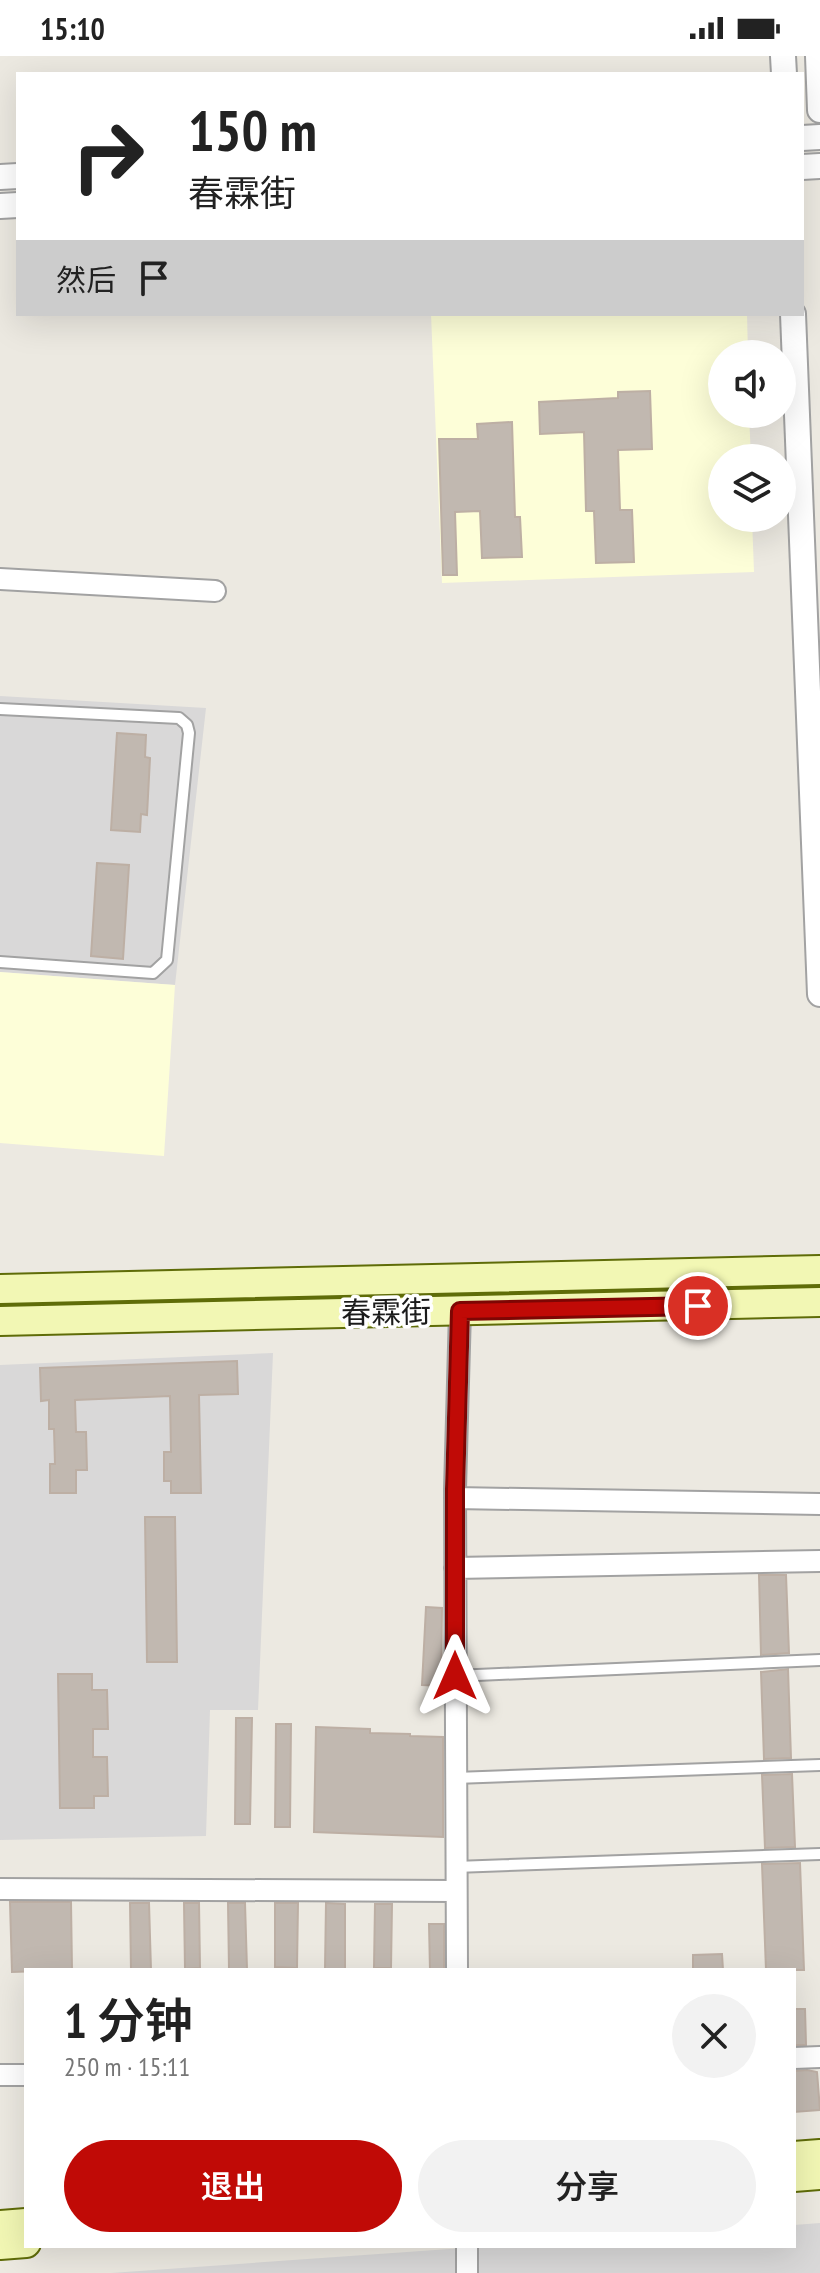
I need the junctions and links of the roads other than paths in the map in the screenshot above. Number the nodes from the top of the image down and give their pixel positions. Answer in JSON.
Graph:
{"nodes":[{"id":1,"x":818,"y":56,"type":"edge"},
{"id":2,"x":820,"y":110,"type":"edge"},
{"id":3,"x":793,"y":316,"type":"edge"},
{"id":4,"x":0,"y":579,"type":"edge"},
{"id":5,"x":215,"y":591,"type":"dead end"},
{"id":6,"x":0,"y":709,"type":"edge"},
{"id":7,"x":0,"y":962,"type":"edge"},
{"id":8,"x":820,"y":994,"type":"edge"},
{"id":9,"x":820,"y":1270,"type":"edge"},
{"id":10,"x":0,"y":1289,"type":"edge"},
{"id":11,"x":820,"y":1302,"type":"edge"},
{"id":12,"x":460,"y":1311,"type":"junction"},
{"id":13,"x":0,"y":1321,"type":"edge"},
{"id":14,"x":455,"y":1498,"type":"junction"},
{"id":15,"x":820,"y":1504,"type":"edge"},
{"id":16,"x":820,"y":1561,"type":"edge"},
{"id":17,"x":455,"y":1568,"type":"junction"},
{"id":18,"x":820,"y":1660,"type":"edge"},
{"id":19,"x":455,"y":1676,"type":"junction"},
{"id":20,"x":820,"y":1765,"type":"edge"},
{"id":21,"x":455,"y":1778,"type":"junction"},
{"id":22,"x":820,"y":1854,"type":"edge"},
{"id":23,"x":455,"y":1867,"type":"junction"},
{"id":24,"x":0,"y":1889,"type":"edge"},
{"id":25,"x":455,"y":1891,"type":"junction"},
{"id":26,"x":457,"y":1968,"type":"edge"},
{"id":27,"x":820,"y":2057,"type":"edge"},
{"id":28,"x":796,"y":2058,"type":"edge"},
{"id":29,"x":0,"y":2075,"type":"edge"},
{"id":30,"x":24,"y":2075,"type":"edge"},
{"id":31,"x":820,"y":2154,"type":"edge"},
{"id":32,"x":796,"y":2156,"type":"edge"},
{"id":33,"x":820,"y":2175,"type":"edge"},
{"id":34,"x":796,"y":2177,"type":"edge"},
{"id":35,"x":24,"y":2223,"type":"edge"},
{"id":36,"x":0,"y":2225,"type":"edge"},
{"id":37,"x":24,"y":2243,"type":"edge"},
{"id":38,"x":0,"y":2245,"type":"edge"},
{"id":39,"x":467,"y":2248,"type":"edge"},
{"id":40,"x":467,"y":2273,"type":"edge"}],
"edges":[{"from":1,"to":2,"type":"street"},
{"from":3,"to":8,"type":"street"},
{"from":4,"to":5,"type":"street"},
{"from":6,"to":7,"type":"lane"},
{"from":9,"to":10,"type":"main road","name":"春霖街"},
{"from":11,"to":12,"type":"main road","name":"春霖街"},
{"from":12,"to":13,"type":"main road","name":"春霖街"},
{"from":12,"to":14,"type":"street"},
{"from":14,"to":15,"type":"street"},
{"from":14,"to":17,"type":"street"},
{"from":16,"to":17,"type":"street"},
{"from":17,"to":19,"type":"street"},
{"from":18,"to":19,"type":"lane"},
{"from":19,"to":21,"type":"street"},
{"from":20,"to":21,"type":"lane"},
{"from":21,"to":23,"type":"street"},
{"from":22,"to":23,"type":"lane"},
{"from":23,"to":25,"type":"street"},
{"from":24,"to":25,"type":"street"},
{"from":25,"to":26,"type":"street"},
{"from":27,"to":28,"type":"street"},
{"from":29,"to":30,"type":"street"},
{"from":31,"to":32,"type":"main road"},
{"from":33,"to":34,"type":"main road"},
{"from":35,"to":36,"type":"main road"},
{"from":37,"to":38,"type":"main road"},
{"from":39,"to":40,"type":"street"}]}
